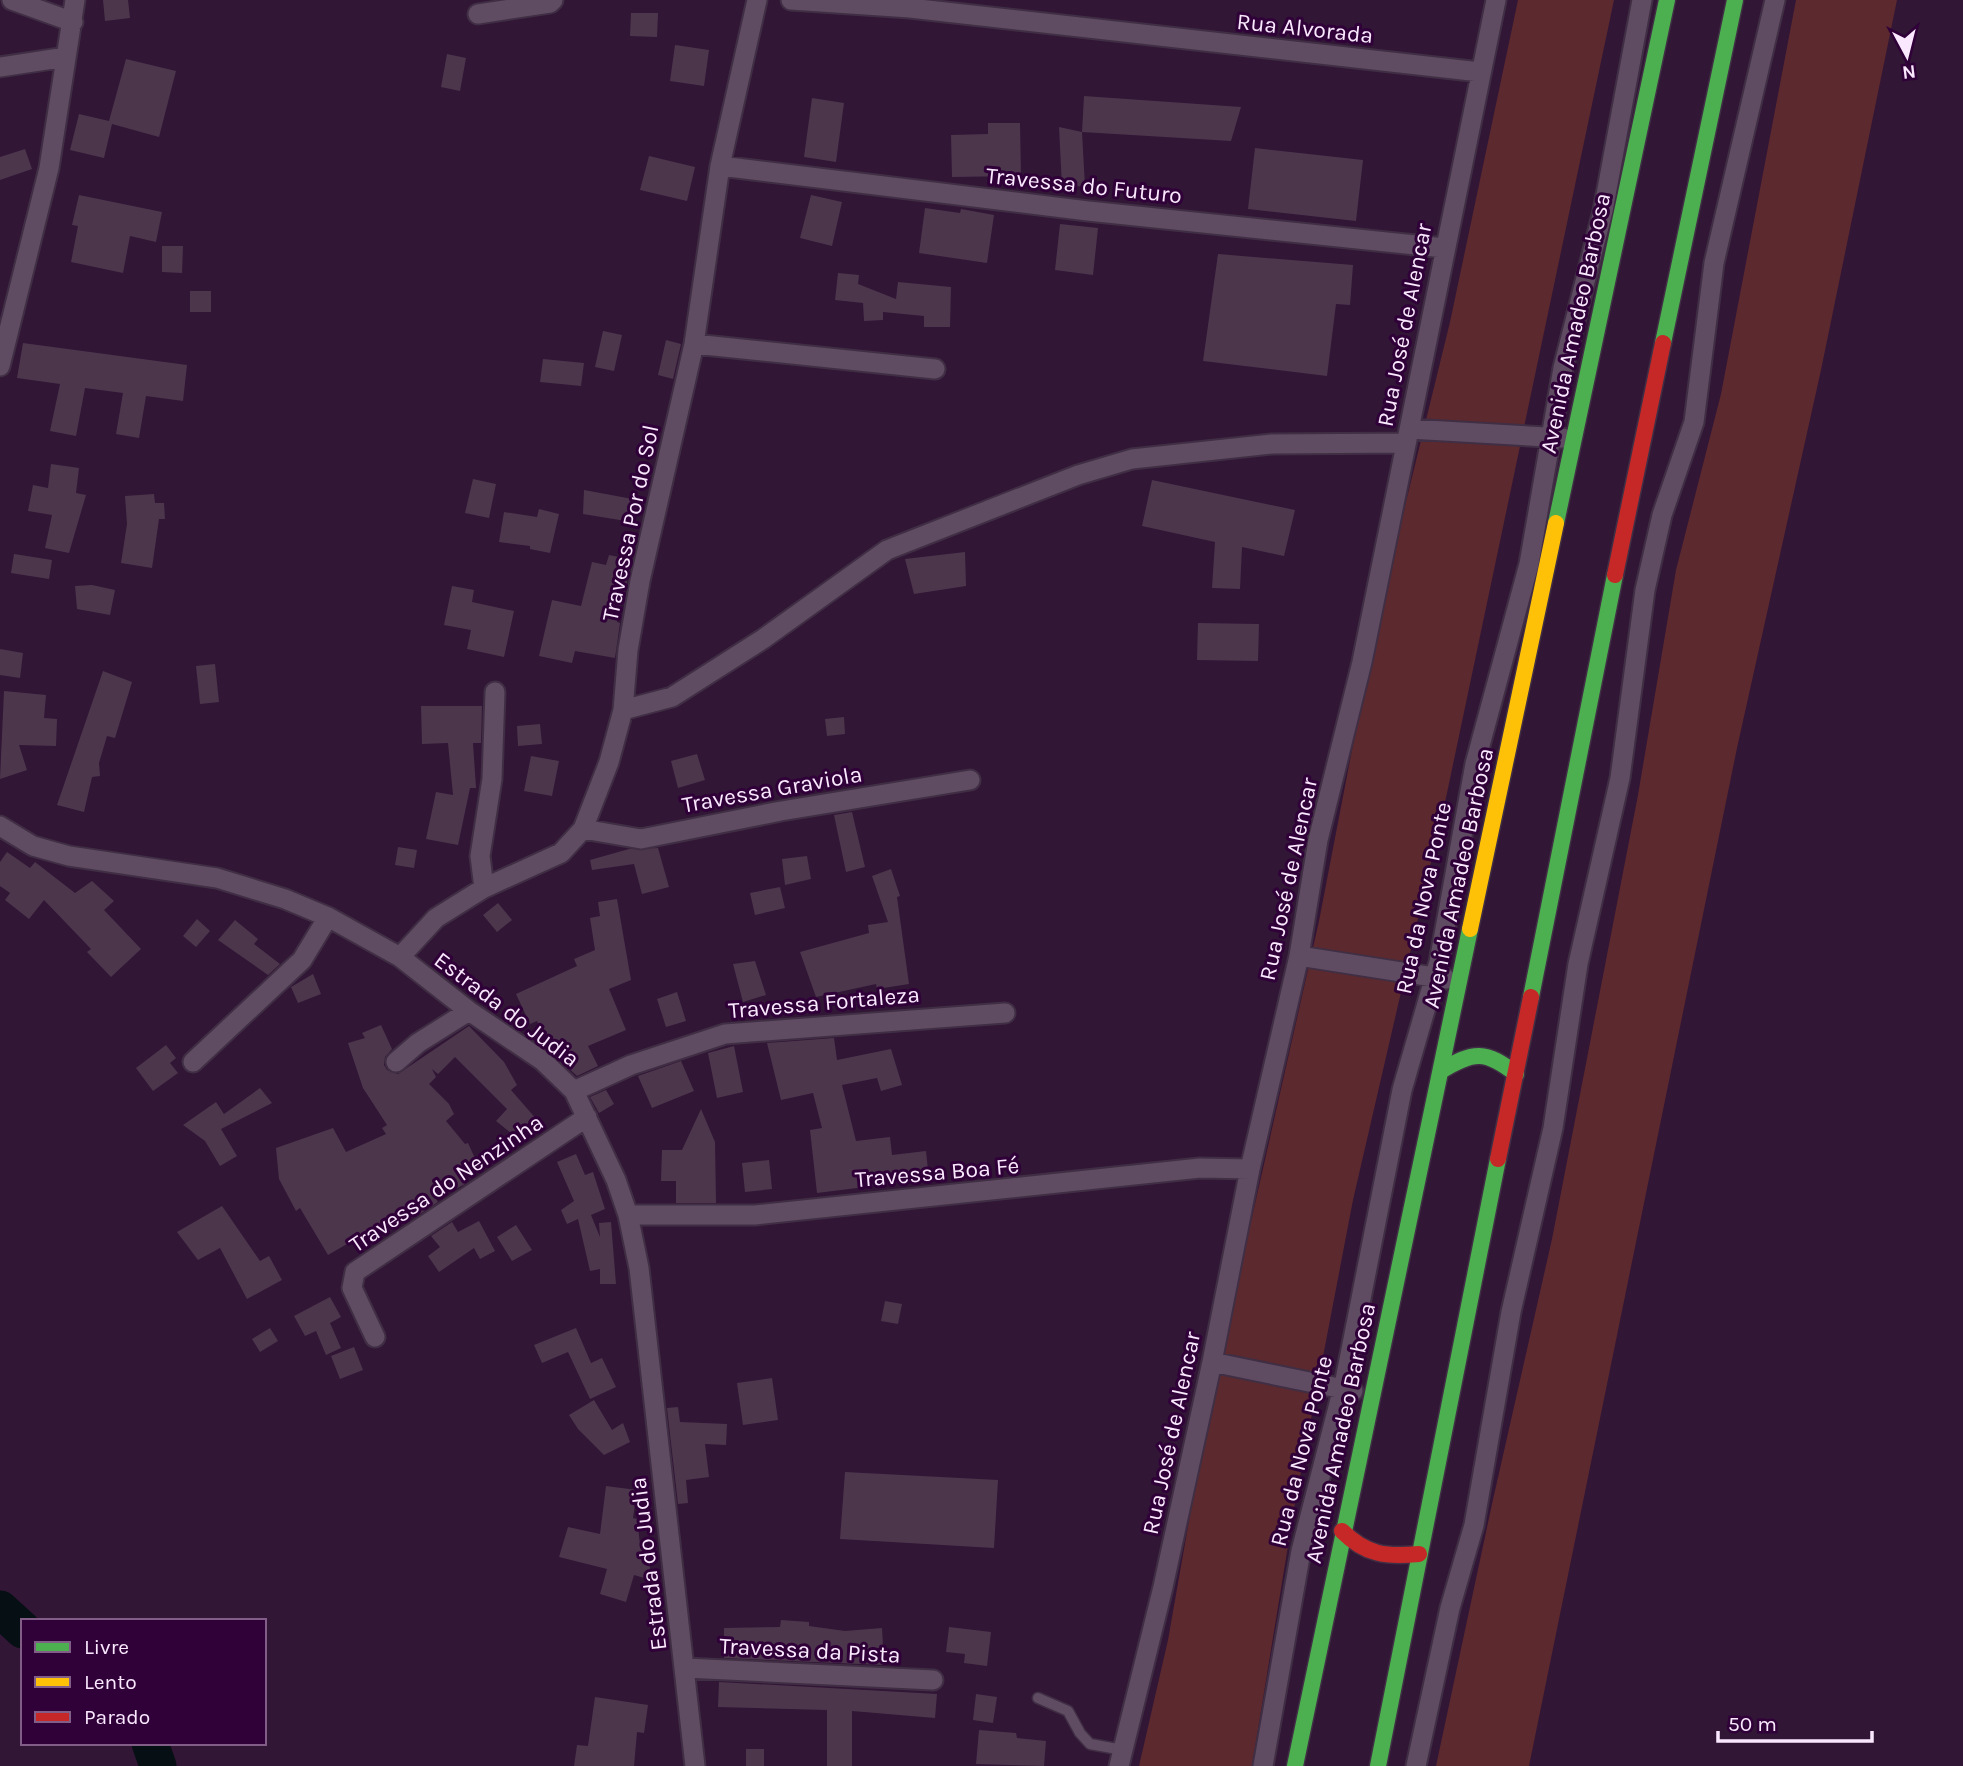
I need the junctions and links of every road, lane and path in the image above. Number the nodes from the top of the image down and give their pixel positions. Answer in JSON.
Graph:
{"nodes":[{"id":1,"x":12,"y":0,"type":"edge"},
{"id":2,"x":75,"y":0,"type":"edge"},
{"id":3,"x":553,"y":0,"type":"edge"},
{"id":4,"x":757,"y":0,"type":"edge"},
{"id":5,"x":791,"y":0,"type":"edge"},
{"id":6,"x":1496,"y":0,"type":"edge"},
{"id":7,"x":1642,"y":0,"type":"edge"},
{"id":8,"x":1735,"y":0,"type":"edge"},
{"id":9,"x":1775,"y":0,"type":"edge"},
{"id":10,"x":1662,"y":4,"type":"edge"},
{"id":11,"x":478,"y":14,"type":"dead end"},
{"id":12,"x":73,"y":22,"type":"junction"},
{"id":13,"x":66,"y":57,"type":"junction"},
{"id":14,"x":0,"y":67,"type":"edge"},
{"id":15,"x":1480,"y":72,"type":"junction"},
{"id":16,"x":720,"y":166,"type":"junction"},
{"id":17,"x":1444,"y":248,"type":"junction"},
{"id":18,"x":5,"y":325,"type":"edge"},
{"id":19,"x":694,"y":344,"type":"junction"},
{"id":20,"x":0,"y":366,"type":"edge"},
{"id":21,"x":935,"y":369,"type":"dead end"},
{"id":22,"x":1408,"y":436,"type":"junction"},
{"id":23,"x":1550,"y":437,"type":"junction"},
{"id":24,"x":1574,"y":438,"type":"junction"},
{"id":25,"x":495,"y":692,"type":"dead end"},
{"id":26,"x":623,"y":710,"type":"junction"},
{"id":27,"x":970,"y":780,"type":"dead end"},
{"id":28,"x":0,"y":826,"type":"edge"},
{"id":29,"x":583,"y":829,"type":"junction"},
{"id":30,"x":484,"y":888,"type":"junction"},
{"id":31,"x":328,"y":916,"type":"junction"},
{"id":32,"x":1299,"y":956,"type":"junction"},
{"id":33,"x":400,"y":957,"type":"junction"},
{"id":34,"x":1434,"y":978,"type":"junction"},
{"id":35,"x":1460,"y":981,"type":"junction"},
{"id":36,"x":469,"y":1011,"type":"junction"},
{"id":37,"x":1005,"y":1013,"type":"dead end"},
{"id":38,"x":193,"y":1062,"type":"dead end"},
{"id":39,"x":396,"y":1062,"type":"dead end"},
{"id":40,"x":1441,"y":1071,"type":"junction"},
{"id":41,"x":1516,"y":1074,"type":"junction"},
{"id":42,"x":574,"y":1091,"type":"junction"},
{"id":43,"x":587,"y":1118,"type":"junction"},
{"id":44,"x":1250,"y":1169,"type":"junction"},
{"id":45,"x":628,"y":1215,"type":"junction"},
{"id":46,"x":375,"y":1338,"type":"dead end"},
{"id":47,"x":1212,"y":1362,"type":"junction"},
{"id":48,"x":1343,"y":1388,"type":"junction"},
{"id":49,"x":1371,"y":1396,"type":"junction"},
{"id":50,"x":1342,"y":1531,"type":"junction"},
{"id":51,"x":1419,"y":1554,"type":"junction"},
{"id":52,"x":685,"y":1668,"type":"junction"},
{"id":53,"x":933,"y":1680,"type":"dead end"},
{"id":54,"x":1038,"y":1698,"type":"dead end"},
{"id":55,"x":1121,"y":1758,"type":"edge"},
{"id":56,"x":695,"y":1766,"type":"edge"},
{"id":57,"x":1263,"y":1766,"type":"edge"},
{"id":58,"x":1295,"y":1766,"type":"edge"},
{"id":59,"x":1378,"y":1766,"type":"edge"},
{"id":60,"x":1416,"y":1766,"type":"edge"}],
"edges":[{"from":1,"to":12,"type":"street"},
{"from":2,"to":12,"type":"street"},
{"from":3,"to":11,"type":"street"},
{"from":4,"to":16,"type":"street","name":"Travessa Por do Sol"},
{"from":5,"to":15,"type":"street","name":"Rua Alvorada"},
{"from":6,"to":15,"type":"street","name":"Rua José de Alencar"},
{"from":7,"to":23,"type":"street","name":"Rua da Nova Ponte"},
{"from":8,"to":41,"type":"main road"},
{"from":9,"to":60,"type":"street"},
{"from":10,"to":24,"type":"main road","name":"Avenida Amadeo Barbosa"},
{"from":12,"to":13,"type":"street"},
{"from":13,"to":14,"type":"street"},
{"from":13,"to":18,"type":"street"},
{"from":15,"to":17,"type":"street","name":"Rua José de Alencar"},
{"from":16,"to":17,"type":"street","name":"Travessa do Futuro"},
{"from":16,"to":19,"type":"street","name":"Travessa Por do Sol"},
{"from":17,"to":22,"type":"street","name":"Rua José de Alencar"},
{"from":18,"to":20,"type":"street"},
{"from":19,"to":21,"type":"street"},
{"from":19,"to":26,"type":"street","name":"Travessa Por do Sol"},
{"from":22,"to":23,"type":"street"},
{"from":22,"to":26,"type":"street"},
{"from":22,"to":32,"type":"street","name":"Rua José de Alencar"},
{"from":23,"to":24,"type":"street"},
{"from":23,"to":34,"type":"street","name":"Rua da Nova Ponte"},
{"from":24,"to":35,"type":"main road","name":"Avenida Amadeo Barbosa"},
{"from":25,"to":30,"type":"street"},
{"from":26,"to":29,"type":"street","name":"Travessa Por do Sol"},
{"from":27,"to":29,"type":"street","name":"Travessa Graviola"},
{"from":28,"to":31,"type":"street","name":"Estrada do Judia"},
{"from":29,"to":30,"type":"street","name":"Travessa Por do Sol"},
{"from":30,"to":33,"type":"street","name":"Travessa Por do Sol"},
{"from":31,"to":33,"type":"street","name":"Estrada do Judia"},
{"from":31,"to":38,"type":"street"},
{"from":32,"to":34,"type":"street"},
{"from":32,"to":44,"type":"street","name":"Rua José de Alencar"},
{"from":33,"to":36,"type":"street","name":"Estrada do Judia"},
{"from":34,"to":35,"type":"street"},
{"from":34,"to":48,"type":"street","name":"Rua da Nova Ponte"},
{"from":35,"to":40,"type":"main road","name":"Avenida Amadeo Barbosa"},
{"from":36,"to":39,"type":"street"},
{"from":36,"to":42,"type":"street","name":"Estrada do Judia"},
{"from":37,"to":42,"type":"street","name":"Travessa Fortaleza"},
{"from":40,"to":41,"type":"main road"},
{"from":40,"to":49,"type":"main road","name":"Avenida Amadeo Barbosa"},
{"from":41,"to":51,"type":"main road"},
{"from":42,"to":43,"type":"street","name":"Estrada do Judia"},
{"from":43,"to":45,"type":"street","name":"Estrada do Judia"},
{"from":43,"to":46,"type":"street","name":"Travessa do Nenzinha"},
{"from":44,"to":45,"type":"street","name":"Travessa Boa Fé"},
{"from":44,"to":47,"type":"street","name":"Rua José de Alencar"},
{"from":45,"to":52,"type":"street","name":"Estrada do Judia"},
{"from":47,"to":48,"type":"street"},
{"from":47,"to":55,"type":"street","name":"Rua José de Alencar"},
{"from":48,"to":49,"type":"street"},
{"from":48,"to":57,"type":"street","name":"Rua da Nova Ponte"},
{"from":49,"to":50,"type":"main road","name":"Avenida Amadeo Barbosa"},
{"from":50,"to":51,"type":"main road"},
{"from":50,"to":58,"type":"main road","name":"Avenida Amadeo Barbosa"},
{"from":51,"to":59,"type":"main road"},
{"from":52,"to":53,"type":"street","name":"Travessa da Pista"},
{"from":52,"to":56,"type":"street","name":"Estrada do Judia"},
{"from":54,"to":55,"type":"lane"}]}
